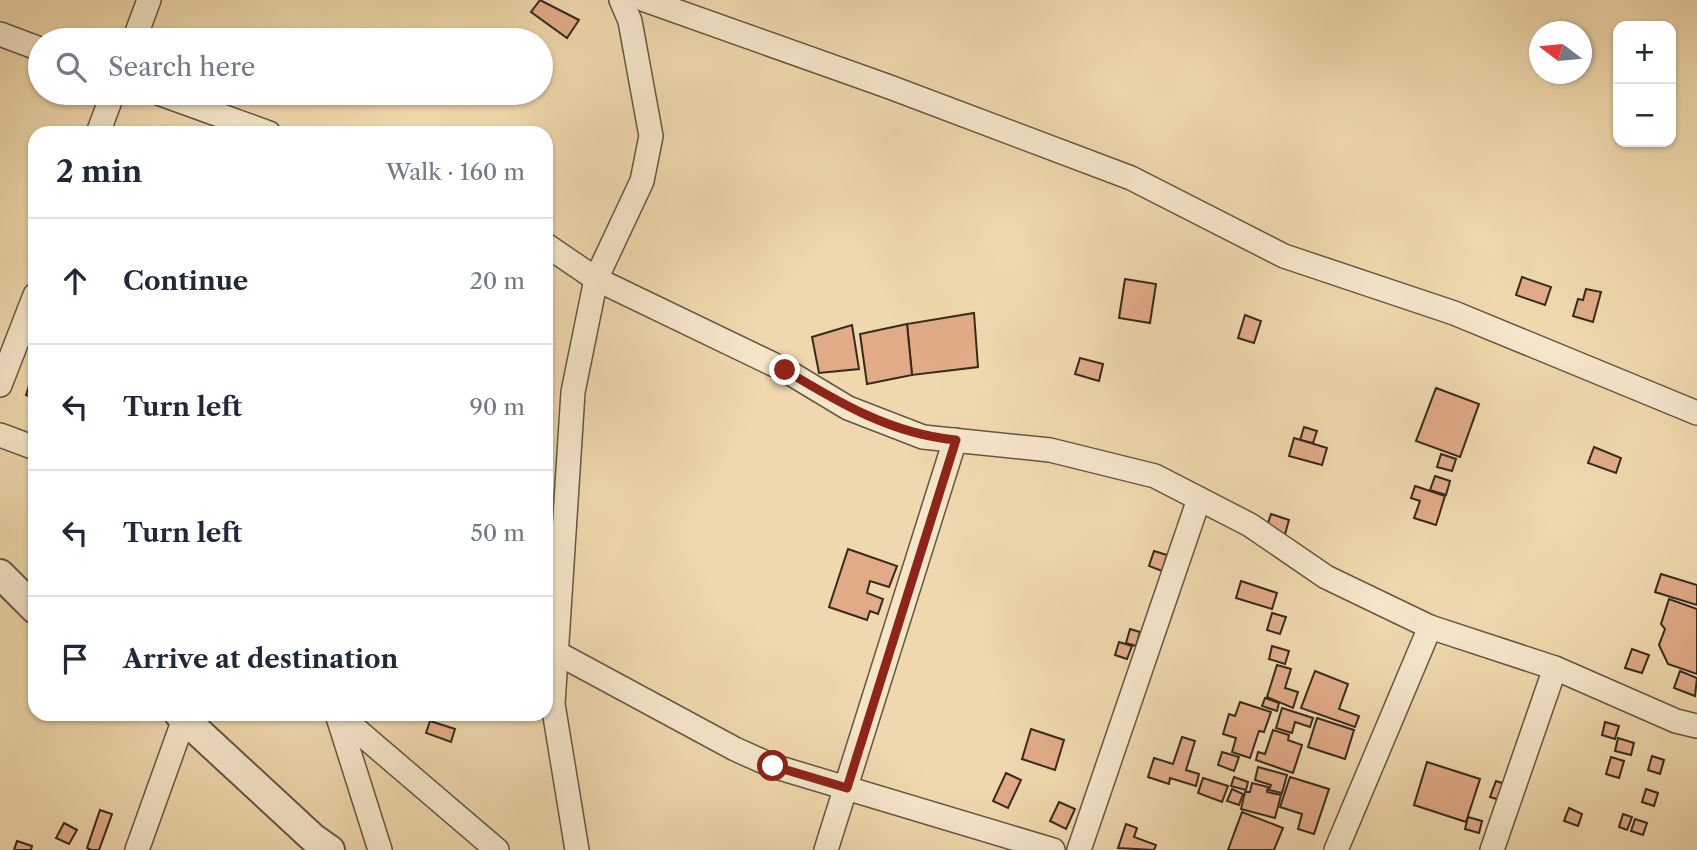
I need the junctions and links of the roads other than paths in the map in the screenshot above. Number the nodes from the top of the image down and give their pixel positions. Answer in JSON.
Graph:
{"nodes":[{"id":1,"x":149,"y":0,"type":"edge"},
{"id":2,"x":621,"y":0,"type":"edge"},
{"id":3,"x":645,"y":0,"type":"edge"},
{"id":4,"x":138,"y":28,"type":"edge"},
{"id":5,"x":0,"y":34,"type":"edge"},
{"id":6,"x":28,"y":44,"type":"edge"},
{"id":7,"x":108,"y":105,"type":"edge"},
{"id":8,"x":191,"y":105,"type":"edge"},
{"id":9,"x":101,"y":126,"type":"edge"},
{"id":10,"x":250,"y":126,"type":"edge"},
{"id":11,"x":553,"y":250,"type":"edge"},
{"id":12,"x":596,"y":279,"type":"junction"},
{"id":13,"x":28,"y":313,"type":"edge"},
{"id":14,"x":0,"y":385,"type":"edge"},
{"id":15,"x":1697,"y":413,"type":"edge"},
{"id":16,"x":0,"y":435,"type":"edge"},
{"id":17,"x":956,"y":440,"type":"junction"},
{"id":18,"x":28,"y":445,"type":"edge"},
{"id":19,"x":1199,"y":499,"type":"junction"},
{"id":20,"x":0,"y":574,"type":"edge"},
{"id":21,"x":28,"y":602,"type":"edge"},
{"id":22,"x":553,"y":616,"type":"edge"},
{"id":23,"x":1430,"y":627,"type":"junction"},
{"id":24,"x":553,"y":652,"type":"edge"},
{"id":25,"x":1555,"y":668,"type":"junction"},
{"id":26,"x":553,"y":704,"type":"edge"},
{"id":27,"x":180,"y":721,"type":"edge"},
{"id":28,"x":187,"y":721,"type":"edge"},
{"id":29,"x":339,"y":721,"type":"edge"},
{"id":30,"x":345,"y":721,"type":"edge"},
{"id":31,"x":1697,"y":726,"type":"edge"},
{"id":32,"x":847,"y":788,"type":"junction"},
{"id":33,"x":137,"y":850,"type":"edge"},
{"id":34,"x":330,"y":850,"type":"edge"},
{"id":35,"x":380,"y":850,"type":"edge"},
{"id":36,"x":497,"y":850,"type":"edge"},
{"id":37,"x":577,"y":850,"type":"edge"},
{"id":38,"x":826,"y":850,"type":"edge"},
{"id":39,"x":1053,"y":850,"type":"edge"},
{"id":40,"x":1079,"y":850,"type":"edge"},
{"id":41,"x":1336,"y":850,"type":"edge"},
{"id":42,"x":1492,"y":850,"type":"edge"}],
"edges":[{"from":1,"to":4,"type":"street"},
{"from":2,"to":12,"type":"street"},
{"from":3,"to":15,"type":"street"},
{"from":5,"to":6,"type":"street"},
{"from":7,"to":9,"type":"street"},
{"from":8,"to":10,"type":"street"},
{"from":11,"to":12,"type":"street"},
{"from":12,"to":17,"type":"street"},
{"from":12,"to":22,"type":"street"},
{"from":13,"to":14,"type":"street"},
{"from":16,"to":18,"type":"street"},
{"from":17,"to":19,"type":"street"},
{"from":17,"to":32,"type":"street"},
{"from":19,"to":23,"type":"street"},
{"from":19,"to":40,"type":"street"},
{"from":20,"to":21,"type":"street"},
{"from":23,"to":25,"type":"street"},
{"from":23,"to":41,"type":"street"},
{"from":24,"to":32,"type":"street"},
{"from":25,"to":31,"type":"street"},
{"from":25,"to":42,"type":"street"},
{"from":26,"to":37,"type":"street"},
{"from":27,"to":33,"type":"street"},
{"from":28,"to":34,"type":"street"},
{"from":29,"to":35,"type":"street"},
{"from":30,"to":36,"type":"street"},
{"from":32,"to":38,"type":"street"},
{"from":32,"to":39,"type":"street"}]}
